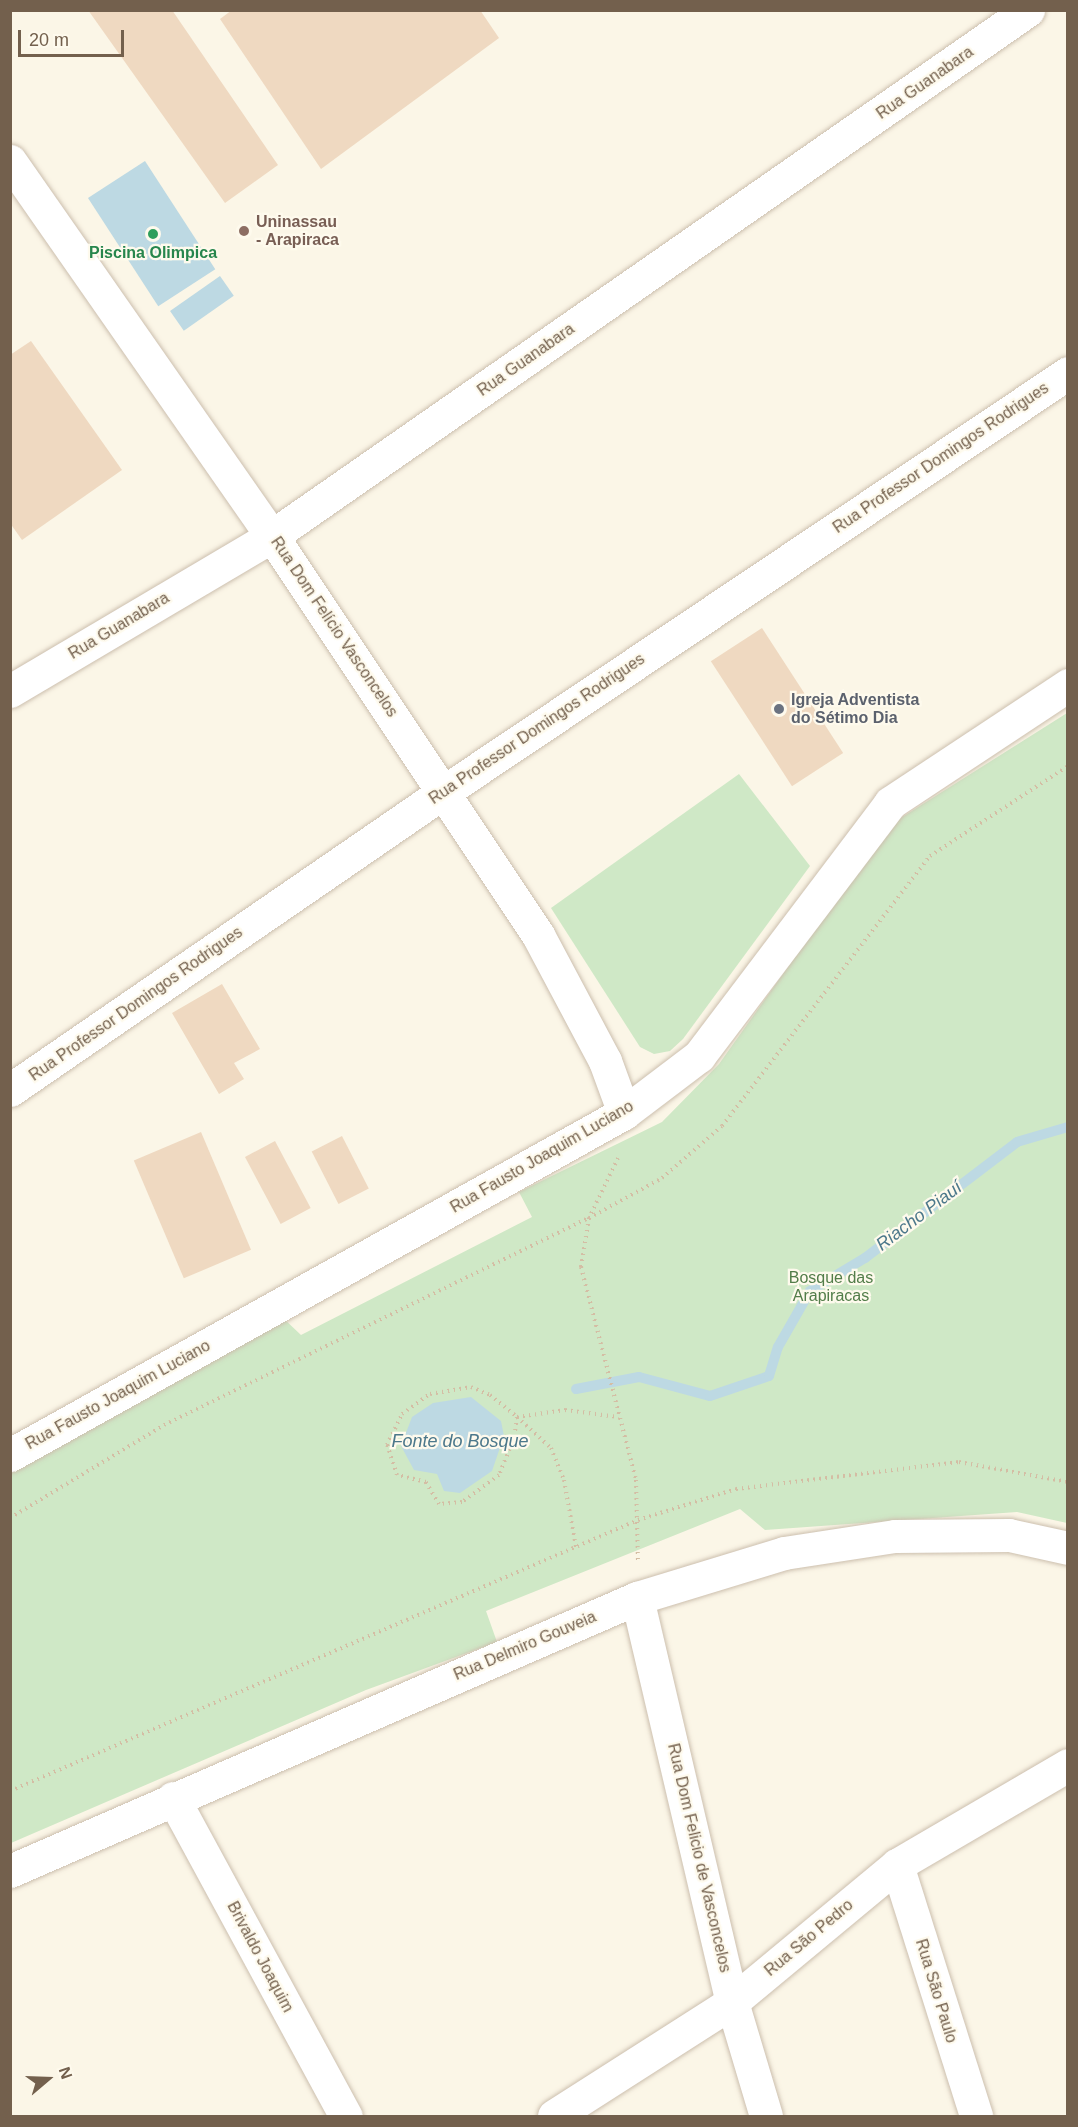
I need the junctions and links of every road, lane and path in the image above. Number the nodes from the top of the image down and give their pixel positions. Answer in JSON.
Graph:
{"nodes":[{"id":1,"x":1028,"y":10,"type":"edge"},
{"id":2,"x":10,"y":160,"type":"edge"},
{"id":3,"x":1068,"y":373,"type":"edge"},
{"id":4,"x":272,"y":536,"type":"junction"},
{"id":5,"x":1068,"y":685,"type":"edge"},
{"id":6,"x":10,"y":691,"type":"edge"},
{"id":7,"x":445,"y":791,"type":"junction"},
{"id":8,"x":10,"y":1090,"type":"edge"},
{"id":9,"x":624,"y":1113,"type":"junction"},
{"id":10,"x":517,"y":1417,"type":"junction"},
{"id":11,"x":619,"y":1417,"type":"junction"},
{"id":12,"x":10,"y":1455,"type":"edge"},
{"id":13,"x":1068,"y":1482,"type":"edge"},
{"id":14,"x":638,"y":1520,"type":"junction"},
{"id":15,"x":576,"y":1547,"type":"junction"},
{"id":16,"x":1068,"y":1548,"type":"edge"},
{"id":17,"x":637,"y":1598,"type":"junction"},
{"id":18,"x":1068,"y":1765,"type":"edge"},
{"id":19,"x":10,"y":1791,"type":"edge"},
{"id":20,"x":173,"y":1798,"type":"junction"},
{"id":21,"x":897,"y":1865,"type":"junction"},
{"id":22,"x":10,"y":1871,"type":"edge"},
{"id":23,"x":732,"y":2002,"type":"junction"},
{"id":24,"x":346,"y":2116,"type":"edge"},
{"id":25,"x":554,"y":2116,"type":"edge"},
{"id":26,"x":766,"y":2116,"type":"edge"},
{"id":27,"x":976,"y":2116,"type":"edge"}],
"edges":[{"from":1,"to":4,"type":"street","name":"Rua Guanabara"},
{"from":2,"to":4,"type":"street","name":"Rua Dom Felício Vasconcelos"},
{"from":3,"to":7,"type":"street","name":"Rua Professor Domingos Rodrigues"},
{"from":4,"to":6,"type":"street","name":"Rua Guanabara"},
{"from":4,"to":7,"type":"street","name":"Rua Dom Felício Vasconcelos"},
{"from":5,"to":9,"type":"street","name":"Rua Fausto Joaquim Luciano"},
{"from":7,"to":8,"type":"street","name":"Rua Professor Domingos Rodrigues"},
{"from":7,"to":9,"type":"street","name":"Rua Dom Felício Vasconcelos"},
{"from":9,"to":11,"type":"path"},
{"from":9,"to":12,"type":"street","name":"Rua Fausto Joaquim Luciano"},
{"from":10,"to":10,"type":"path"},
{"from":10,"to":11,"type":"path"},
{"from":10,"to":15,"type":"path"},
{"from":11,"to":14,"type":"path"},
{"from":13,"to":14,"type":"path"},
{"from":14,"to":15,"type":"path"},
{"from":14,"to":17,"type":"path"},
{"from":15,"to":19,"type":"path"},
{"from":16,"to":17,"type":"street","name":"Rua Delmiro Gouveia"},
{"from":17,"to":20,"type":"street","name":"Rua Delmiro Gouveia"},
{"from":17,"to":23,"type":"street","name":"Rua Dom Felicio de Vasconcelos"},
{"from":18,"to":21,"type":"street","name":"Rua São Pedro"},
{"from":20,"to":22,"type":"street","name":"Rua Delmiro Gouveia"},
{"from":20,"to":24,"type":"street","name":"Brivaldo Joaquim"},
{"from":21,"to":23,"type":"street","name":"Rua São Pedro"},
{"from":21,"to":27,"type":"street","name":"Rua São Paulo"},
{"from":23,"to":25,"type":"street","name":"Rua São Pedro"},
{"from":23,"to":26,"type":"street","name":"Rua Dom Felicio de Vasconcelos"}]}
